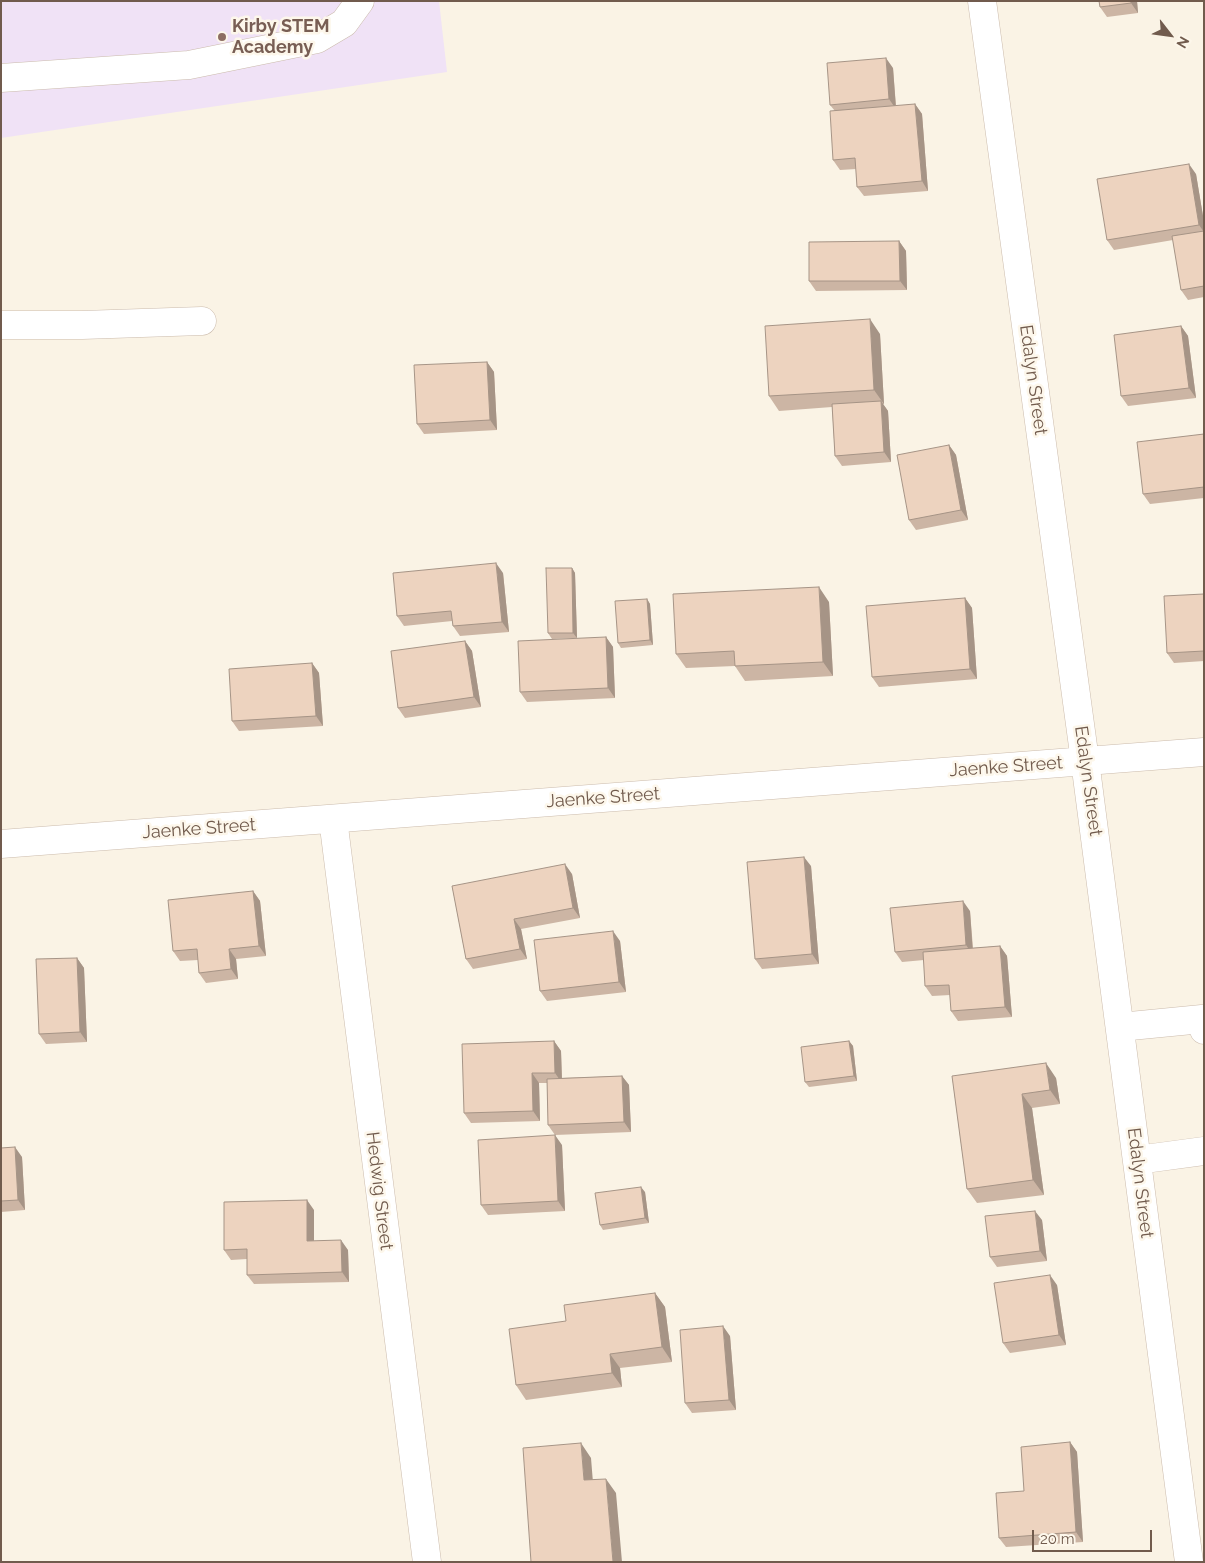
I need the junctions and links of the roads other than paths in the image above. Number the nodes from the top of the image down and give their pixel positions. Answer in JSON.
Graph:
{"nodes":[{"id":1,"x":360,"y":1,"type":"edge"},
{"id":2,"x":982,"y":1,"type":"edge"},
{"id":3,"x":1,"y":78,"type":"edge"},
{"id":4,"x":202,"y":321,"type":"dead end"},
{"id":5,"x":1,"y":325,"type":"edge"},
{"id":6,"x":1204,"y":752,"type":"edge"},
{"id":7,"x":1085,"y":761,"type":"junction"},
{"id":8,"x":333,"y":819,"type":"junction"},
{"id":9,"x":1,"y":844,"type":"edge"},
{"id":10,"x":1120,"y":1027,"type":"junction"},
{"id":11,"x":1204,"y":1030,"type":"edge"},
{"id":12,"x":1204,"y":1151,"type":"edge"},
{"id":13,"x":1137,"y":1160,"type":"junction"},
{"id":14,"x":427,"y":1562,"type":"edge"},
{"id":15,"x":1189,"y":1562,"type":"edge"}],
"edges":[{"from":1,"to":3,"type":"street"},
{"from":2,"to":7,"type":"street","name":"Edalyn Street"},
{"from":4,"to":5,"type":"street"},
{"from":6,"to":7,"type":"street","name":"Jaenke Street"},
{"from":7,"to":8,"type":"street","name":"Jaenke Street"},
{"from":7,"to":10,"type":"street","name":"Edalyn Street"},
{"from":8,"to":9,"type":"street","name":"Jaenke Street"},
{"from":8,"to":14,"type":"street","name":"Hedwig Street"},
{"from":10,"to":11,"type":"street"},
{"from":10,"to":13,"type":"street","name":"Edalyn Street"},
{"from":12,"to":13,"type":"street"},
{"from":13,"to":15,"type":"street","name":"Edalyn Street"}]}
